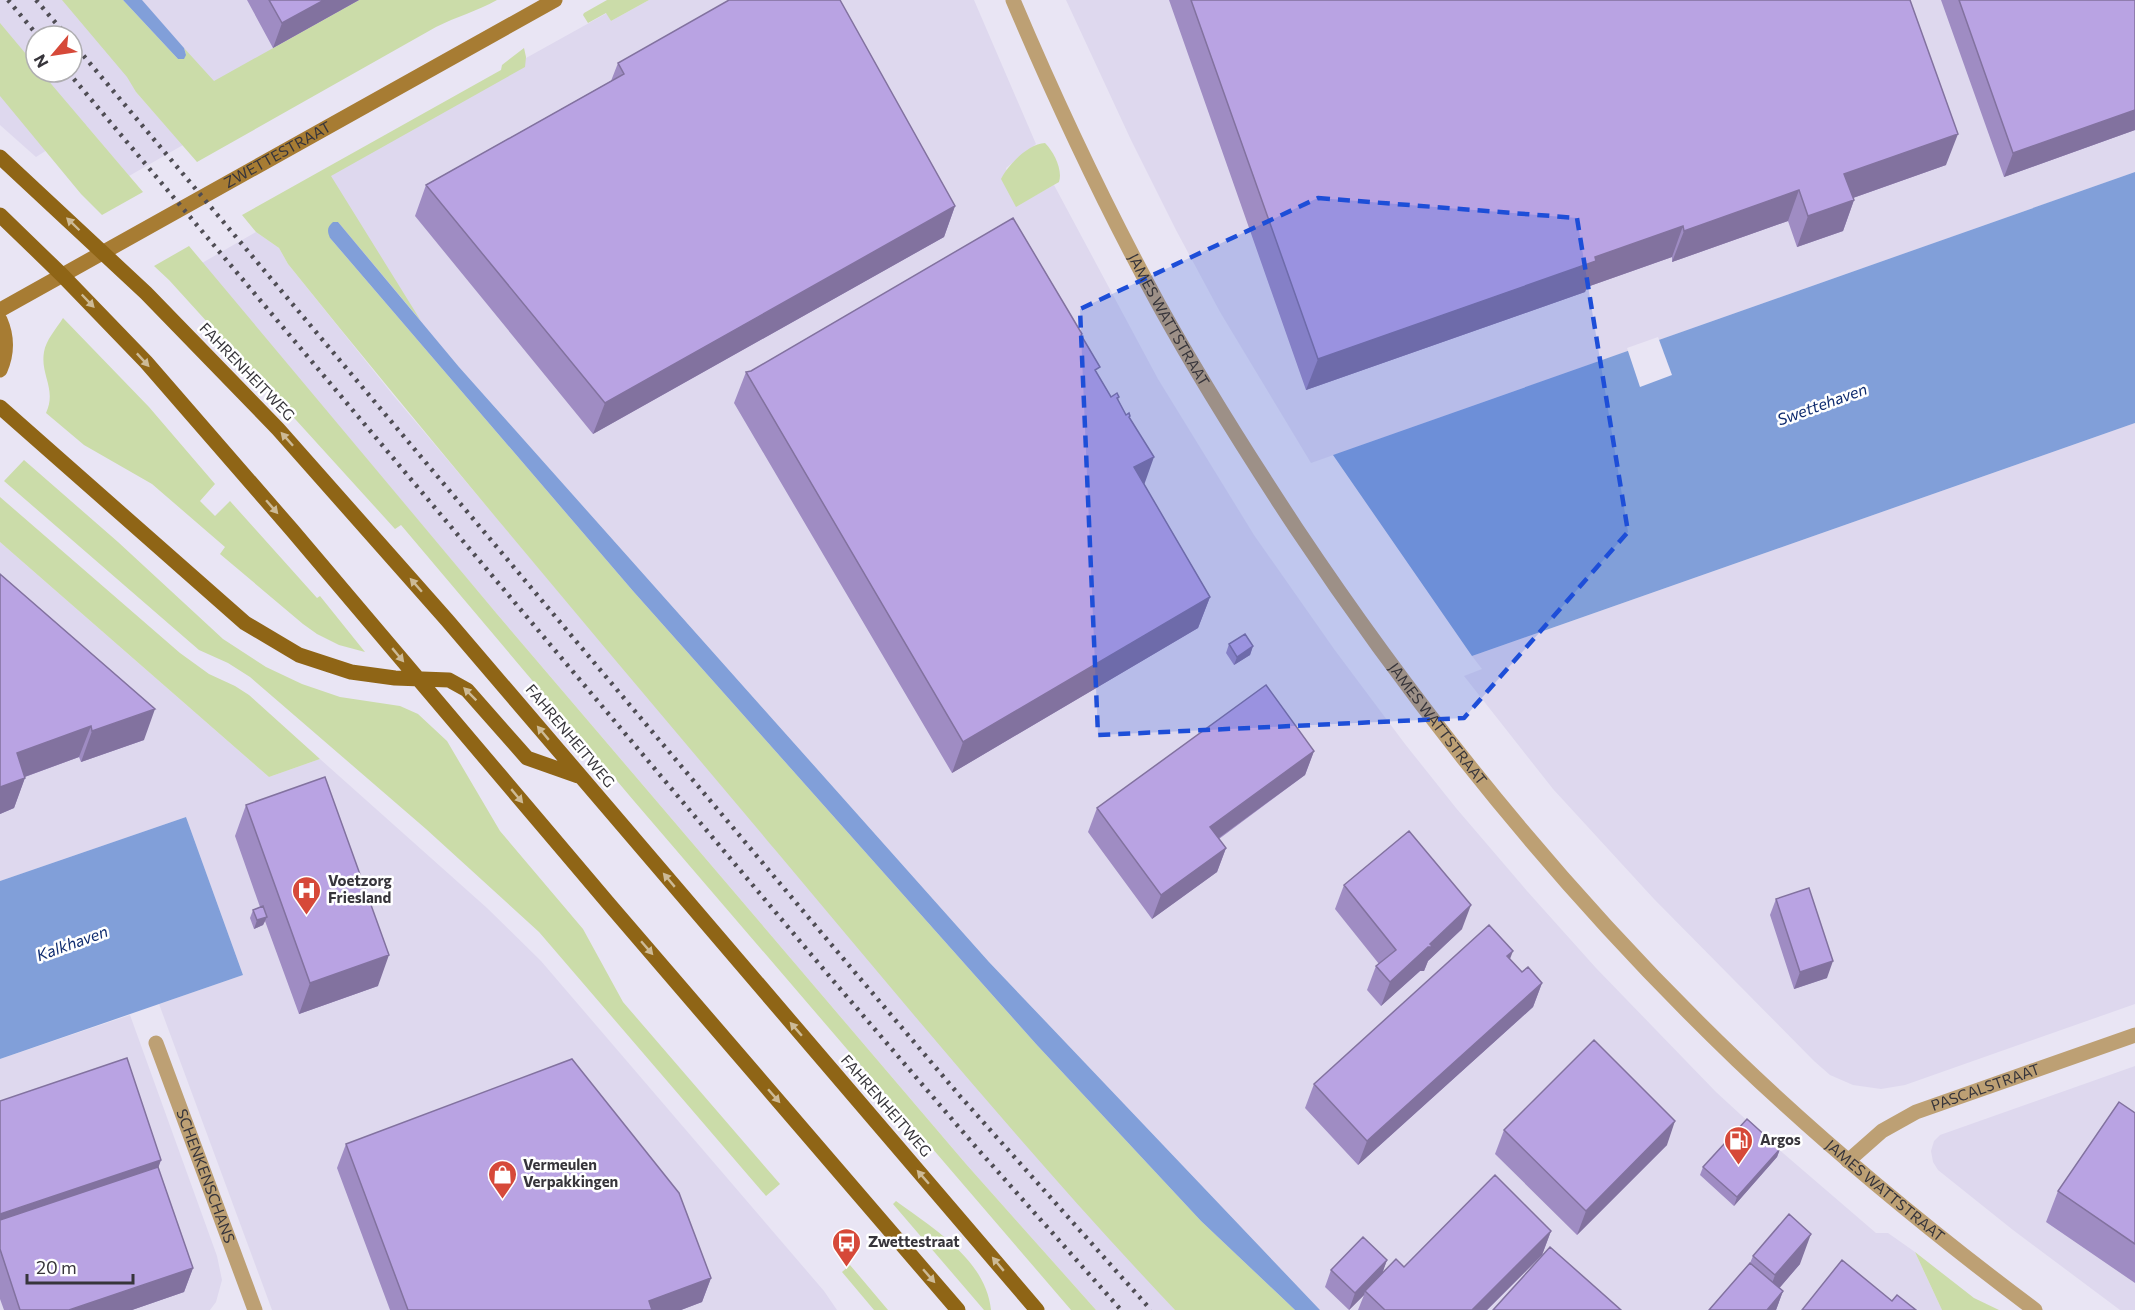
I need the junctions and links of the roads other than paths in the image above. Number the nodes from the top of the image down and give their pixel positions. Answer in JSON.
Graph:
{"nodes":[{"id":1,"x":555,"y":0,"type":"edge"},
{"id":2,"x":1013,"y":0,"type":"edge"},
{"id":3,"x":0,"y":157,"type":"edge"},
{"id":4,"x":0,"y":215,"type":"edge"},
{"id":5,"x":0,"y":310,"type":"edge"},
{"id":6,"x":0,"y":320,"type":"edge"},
{"id":7,"x":0,"y":370,"type":"edge"},
{"id":8,"x":0,"y":407,"type":"edge"},
{"id":9,"x":418,"y":678,"type":"junction"},
{"id":10,"x":581,"y":777,"type":"junction"},
{"id":11,"x":2135,"y":1035,"type":"edge"},
{"id":12,"x":156,"y":1043,"type":"dead end"},
{"id":13,"x":1848,"y":1161,"type":"junction"},
{"id":14,"x":1034,"y":1309,"type":"edge"},
{"id":15,"x":255,"y":1310,"type":"edge"},
{"id":16,"x":958,"y":1310,"type":"edge"},
{"id":17,"x":2035,"y":1310,"type":"edge"}],
"edges":[{"from":1,"to":5,"type":"street","name":"ZWETTESTRAAT"},
{"from":2,"to":13,"type":"street","name":"JAMES WATTSTRAAT"},
{"from":10,"to":3,"type":"main road","name":"FAHRENHEITWEG","one_way":true},
{"from":4,"to":9,"type":"main road","one_way":true},
{"from":6,"to":7,"type":"street"},
{"from":8,"to":9,"type":"main road"},
{"from":10,"to":9,"type":"main road","one_way":true},
{"from":9,"to":16,"type":"main road","one_way":true},
{"from":14,"to":10,"type":"main road","name":"FAHRENHEITWEG","one_way":true},
{"from":11,"to":13,"type":"street","name":"PASCALSTRAAT"},
{"from":12,"to":15,"type":"street","name":"SCHENKENSCHANS"},
{"from":13,"to":17,"type":"street","name":"JAMES WATTSTRAAT"}]}
